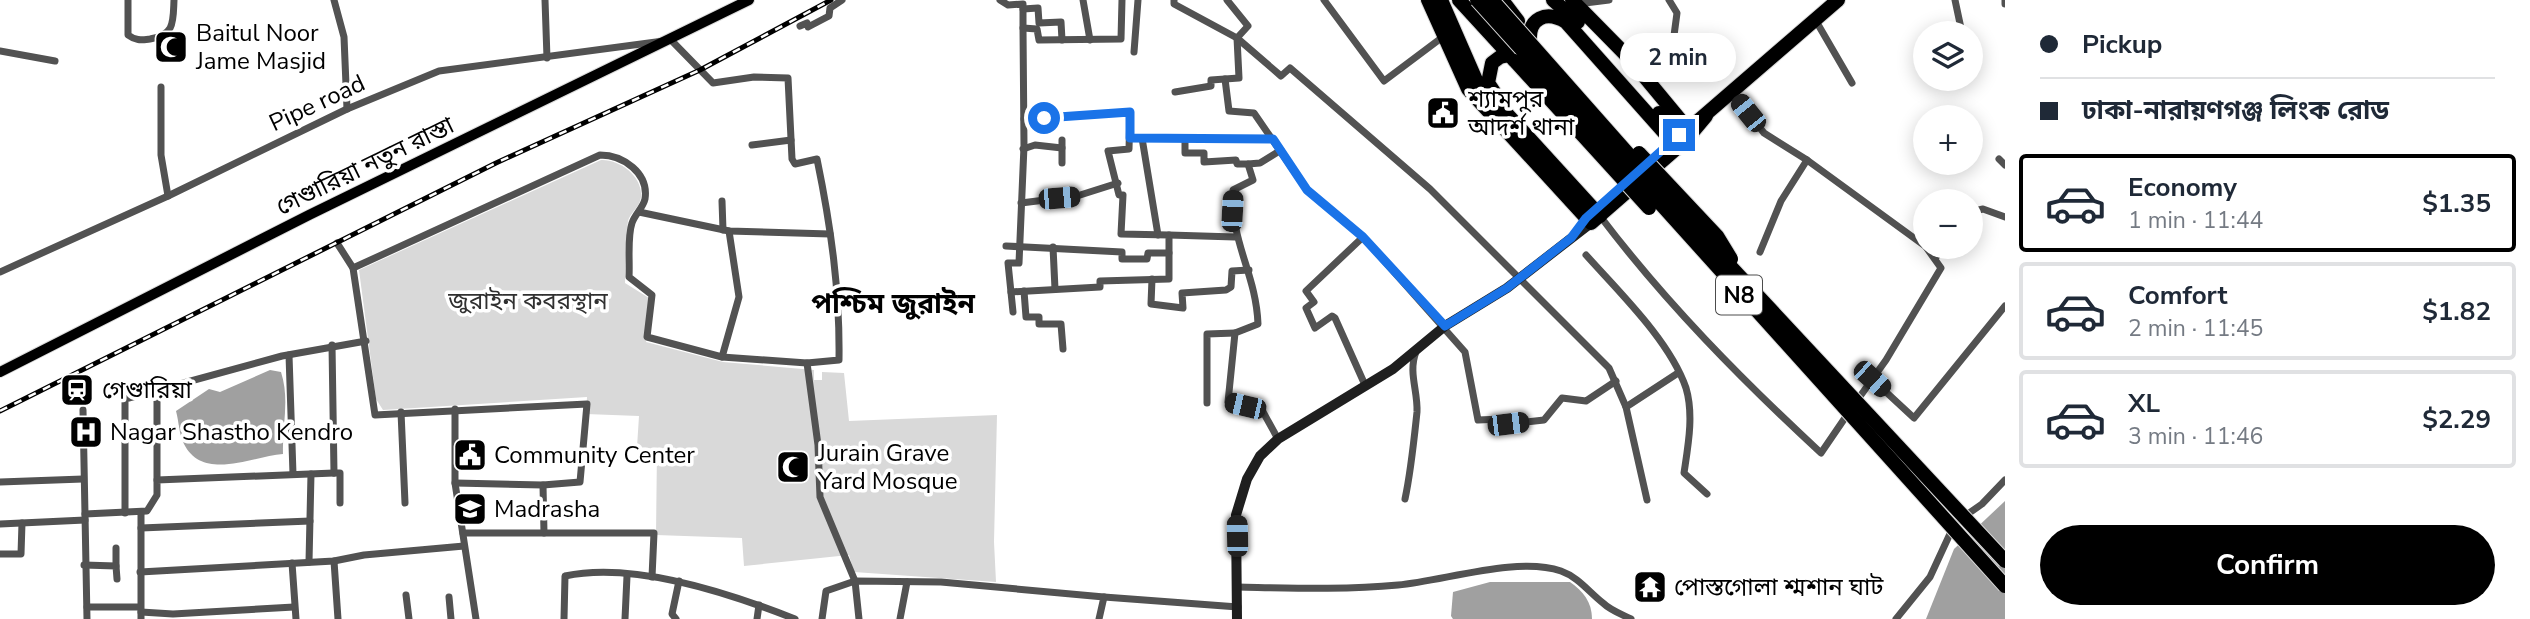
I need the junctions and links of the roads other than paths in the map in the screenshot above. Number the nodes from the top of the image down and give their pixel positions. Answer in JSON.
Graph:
{"nodes":[{"id":1,"x":128,"y":0,"type":"edge"},
{"id":2,"x":174,"y":0,"type":"edge"},
{"id":3,"x":334,"y":0,"type":"edge"},
{"id":4,"x":545,"y":0,"type":"edge"},
{"id":5,"x":749,"y":0,"type":"edge"},
{"id":6,"x":842,"y":0,"type":"edge"},
{"id":7,"x":1000,"y":0,"type":"edge"},
{"id":8,"x":1083,"y":0,"type":"edge"},
{"id":9,"x":1122,"y":0,"type":"edge"},
{"id":10,"x":1138,"y":0,"type":"edge"},
{"id":11,"x":1174,"y":0,"type":"edge"},
{"id":12,"x":1227,"y":0,"type":"edge"},
{"id":13,"x":1324,"y":0,"type":"edge"},
{"id":14,"x":1427,"y":0,"type":"edge"},
{"id":15,"x":1441,"y":0,"type":"edge"},
{"id":16,"x":1459,"y":0,"type":"edge"},
{"id":17,"x":1477,"y":0,"type":"edge"},
{"id":18,"x":1492,"y":0,"type":"edge"},
{"id":19,"x":1502,"y":0,"type":"edge"},
{"id":20,"x":1553,"y":0,"type":"edge"},
{"id":21,"x":1609,"y":0,"type":"edge"},
{"id":22,"x":1669,"y":0,"type":"edge"},
{"id":23,"x":1838,"y":0,"type":"edge"},
{"id":24,"x":1955,"y":0,"type":"edge"},
{"id":25,"x":1575,"y":2,"type":"edge"},
{"id":26,"x":1023,"y":9,"type":"junction"},
{"id":27,"x":1816,"y":21,"type":"junction"},
{"id":28,"x":1959,"y":21,"type":"edge"},
{"id":29,"x":800,"y":26,"type":"dead end"},
{"id":30,"x":1023,"y":28,"type":"junction"},
{"id":31,"x":1445,"y":36,"type":"junction"},
{"id":32,"x":1237,"y":38,"type":"junction"},
{"id":33,"x":671,"y":40,"type":"junction"},
{"id":34,"x":1062,"y":40,"type":"junction"},
{"id":35,"x":1090,"y":40,"type":"junction"},
{"id":36,"x":1524,"y":48,"type":"junction"},
{"id":37,"x":0,"y":51,"type":"edge"},
{"id":38,"x":1134,"y":52,"type":"dead end"},
{"id":39,"x":547,"y":58,"type":"junction"},
{"id":40,"x":1629,"y":58,"type":"junction"},
{"id":41,"x":55,"y":61,"type":"dead end"},
{"id":42,"x":1225,"y":79,"type":"junction"},
{"id":43,"x":1852,"y":83,"type":"dead end"},
{"id":44,"x":161,"y":87,"type":"dead end"},
{"id":45,"x":1175,"y":92,"type":"dead end"},
{"id":46,"x":1732,"y":93,"type":"junction"},
{"id":47,"x":347,"y":108,"type":"junction"},
{"id":48,"x":1024,"y":118,"type":"junction"},
{"id":49,"x":1130,"y":138,"type":"junction"},
{"id":50,"x":1142,"y":138,"type":"junction"},
{"id":51,"x":1185,"y":138,"type":"junction"},
{"id":52,"x":1682,"y":138,"type":"junction"},
{"id":53,"x":1273,"y":139,"type":"junction"},
{"id":54,"x":791,"y":140,"type":"junction"},
{"id":55,"x":752,"y":145,"type":"dead end"},
{"id":56,"x":1024,"y":149,"type":"junction"},
{"id":57,"x":1281,"y":150,"type":"junction"},
{"id":58,"x":1807,"y":160,"type":"junction"},
{"id":59,"x":1062,"y":163,"type":"dead end"},
{"id":60,"x":1248,"y":164,"type":"junction"},
{"id":61,"x":1118,"y":183,"type":"junction"},
{"id":62,"x":168,"y":196,"type":"junction"},
{"id":63,"x":722,"y":201,"type":"dead end"},
{"id":64,"x":1021,"y":203,"type":"junction"},
{"id":65,"x":1983,"y":209,"type":"edge"},
{"id":66,"x":639,"y":212,"type":"junction"},
{"id":67,"x":1596,"y":214,"type":"junction"},
{"id":68,"x":2005,"y":217,"type":"edge"},
{"id":69,"x":726,"y":231,"type":"junction"},
{"id":70,"x":830,"y":234,"type":"junction"},
{"id":71,"x":1158,"y":235,"type":"junction"},
{"id":72,"x":1169,"y":235,"type":"junction"},
{"id":73,"x":1236,"y":237,"type":"junction"},
{"id":74,"x":1363,"y":237,"type":"junction"},
{"id":75,"x":1913,"y":237,"type":"edge"},
{"id":76,"x":337,"y":243,"type":"dead end"},
{"id":77,"x":1006,"y":246,"type":"dead end"},
{"id":78,"x":1020,"y":246,"type":"junction"},
{"id":79,"x":1053,"y":247,"type":"junction"},
{"id":80,"x":1760,"y":252,"type":"dead end"},
{"id":81,"x":1169,"y":253,"type":"junction"},
{"id":82,"x":1586,"y":255,"type":"dead end"},
{"id":83,"x":1937,"y":259,"type":"edge"},
{"id":84,"x":353,"y":268,"type":"junction"},
{"id":85,"x":1249,"y":270,"type":"junction"},
{"id":86,"x":0,"y":272,"type":"edge"},
{"id":87,"x":1519,"y":277,"type":"junction"},
{"id":88,"x":1152,"y":279,"type":"junction"},
{"id":89,"x":1740,"y":287,"type":"junction"},
{"id":90,"x":1055,"y":289,"type":"junction"},
{"id":91,"x":1024,"y":291,"type":"junction"},
{"id":92,"x":1011,"y":292,"type":"junction"},
{"id":93,"x":2005,"y":306,"type":"edge"},
{"id":94,"x":1013,"y":312,"type":"dead end"},
{"id":95,"x":1445,"y":326,"type":"junction"},
{"id":96,"x":1235,"y":333,"type":"junction"},
{"id":97,"x":366,"y":341,"type":"junction"},
{"id":98,"x":332,"y":345,"type":"junction"},
{"id":99,"x":1063,"y":349,"type":"dead end"},
{"id":100,"x":1416,"y":352,"type":"junction"},
{"id":101,"x":289,"y":355,"type":"junction"},
{"id":102,"x":722,"y":357,"type":"junction"},
{"id":103,"x":807,"y":363,"type":"junction"},
{"id":104,"x":0,"y":372,"type":"edge"},
{"id":105,"x":1678,"y":373,"type":"junction"},
{"id":106,"x":1872,"y":379,"type":"junction"},
{"id":107,"x":1616,"y":381,"type":"junction"},
{"id":108,"x":1365,"y":384,"type":"junction"},
{"id":109,"x":157,"y":390,"type":"junction"},
{"id":110,"x":1207,"y":403,"type":"dead end"},
{"id":111,"x":1626,"y":407,"type":"junction"},
{"id":112,"x":455,"y":409,"type":"junction"},
{"id":113,"x":83,"y":410,"type":"dead end"},
{"id":114,"x":401,"y":412,"type":"junction"},
{"id":115,"x":1278,"y":439,"type":"junction"},
{"id":116,"x":334,"y":473,"type":"junction"},
{"id":117,"x":293,"y":474,"type":"junction"},
{"id":118,"x":312,"y":474,"type":"junction"},
{"id":119,"x":83,"y":479,"type":"junction"},
{"id":120,"x":157,"y":480,"type":"junction"},
{"id":121,"x":2005,"y":480,"type":"edge"},
{"id":122,"x":0,"y":482,"type":"edge"},
{"id":123,"x":455,"y":483,"type":"junction"},
{"id":124,"x":543,"y":485,"type":"junction"},
{"id":125,"x":1707,"y":494,"type":"dead end"},
{"id":126,"x":1405,"y":499,"type":"dead end"},
{"id":127,"x":1647,"y":500,"type":"dead end"},
{"id":128,"x":340,"y":503,"type":"dead end"},
{"id":129,"x":405,"y":503,"type":"dead end"},
{"id":130,"x":125,"y":513,"type":"junction"},
{"id":131,"x":141,"y":513,"type":"junction"},
{"id":132,"x":85,"y":517,"type":"junction"},
{"id":133,"x":310,"y":521,"type":"junction"},
{"id":134,"x":22,"y":523,"type":"junction"},
{"id":135,"x":0,"y":524,"type":"edge"},
{"id":136,"x":141,"y":528,"type":"junction"},
{"id":137,"x":463,"y":533,"type":"junction"},
{"id":138,"x":544,"y":533,"type":"junction"},
{"id":139,"x":464,"y":546,"type":"junction"},
{"id":140,"x":116,"y":548,"type":"dead end"},
{"id":141,"x":0,"y":554,"type":"edge"},
{"id":142,"x":334,"y":561,"type":"junction"},
{"id":143,"x":2005,"y":561,"type":"edge"},
{"id":144,"x":309,"y":562,"type":"junction"},
{"id":145,"x":292,"y":563,"type":"junction"},
{"id":146,"x":84,"y":565,"type":"junction"},
{"id":147,"x":116,"y":566,"type":"junction"},
{"id":148,"x":140,"y":572,"type":"junction"},
{"id":149,"x":627,"y":576,"type":"junction"},
{"id":150,"x":652,"y":578,"type":"junction"},
{"id":151,"x":117,"y":579,"type":"dead end"},
{"id":152,"x":679,"y":581,"type":"junction"},
{"id":153,"x":855,"y":581,"type":"junction"},
{"id":154,"x":907,"y":582,"type":"junction"},
{"id":155,"x":2005,"y":586,"type":"edge"},
{"id":156,"x":1238,"y":587,"type":"junction"},
{"id":157,"x":406,"y":595,"type":"dead end"},
{"id":158,"x":449,"y":597,"type":"dead end"},
{"id":159,"x":1104,"y":597,"type":"junction"},
{"id":160,"x":759,"y":605,"type":"junction"},
{"id":161,"x":87,"y":607,"type":"junction"},
{"id":162,"x":294,"y":607,"type":"junction"},
{"id":163,"x":140,"y":613,"type":"edge"},
{"id":164,"x":1238,"y":613,"type":"edge"},
{"id":165,"x":87,"y":619,"type":"edge"},
{"id":166,"x":296,"y":619,"type":"edge"},
{"id":167,"x":338,"y":619,"type":"edge"},
{"id":168,"x":409,"y":619,"type":"edge"},
{"id":169,"x":452,"y":619,"type":"edge"},
{"id":170,"x":476,"y":619,"type":"edge"},
{"id":171,"x":564,"y":619,"type":"edge"},
{"id":172,"x":625,"y":619,"type":"edge"},
{"id":173,"x":676,"y":619,"type":"edge"},
{"id":174,"x":757,"y":619,"type":"edge"},
{"id":175,"x":795,"y":619,"type":"edge"},
{"id":176,"x":822,"y":619,"type":"edge"},
{"id":177,"x":859,"y":619,"type":"edge"},
{"id":178,"x":900,"y":619,"type":"edge"},
{"id":179,"x":1100,"y":619,"type":"edge"},
{"id":180,"x":1630,"y":619,"type":"edge"},
{"id":181,"x":1896,"y":619,"type":"edge"}],
"edges":[{"from":1,"to":2,"type":"street"},
{"from":3,"to":47,"type":"street"},
{"from":4,"to":39,"type":"street"},
{"from":5,"to":33,"type":"main road","name":"গেণ্ডারিয়া নতুন রাস্তা"},
{"from":6,"to":29,"type":"street"},
{"from":7,"to":26,"type":"street"},
{"from":8,"to":35,"type":"street"},
{"from":9,"to":35,"type":"street"},
{"from":10,"to":38,"type":"street"},
{"from":11,"to":32,"type":"street"},
{"from":12,"to":32,"type":"street"},
{"from":13,"to":31,"type":"street"},
{"from":14,"to":31,"type":"highway"},
{"from":15,"to":67,"type":"highway"},
{"from":16,"to":36,"type":"highway"},
{"from":17,"to":36,"type":"highway","number":"N8","bridge":true},
{"from":18,"to":36,"type":"highway","number":"N8","bridge":true},
{"from":19,"to":36,"type":"highway"},
{"from":20,"to":52,"type":"highway"},
{"from":21,"to":25,"type":"street"},
{"from":22,"to":40,"type":"street"},
{"from":23,"to":27,"type":"highway"},
{"from":24,"to":28,"type":"street"},
{"from":25,"to":40,"type":"highway"},
{"from":26,"to":30,"type":"street"},
{"from":26,"to":34,"type":"street"},
{"from":27,"to":43,"type":"street"},
{"from":27,"to":46,"type":"highway"},
{"from":30,"to":34,"type":"street"},
{"from":30,"to":48,"type":"street"},
{"from":31,"to":67,"type":"highway"},
{"from":32,"to":42,"type":"street"},
{"from":32,"to":87,"type":"street"},
{"from":33,"to":39,"type":"street","name":"Pipe road"},
{"from":33,"to":54,"type":"street"},
{"from":33,"to":104,"type":"main road","name":"গেণ্ডারিয়া নতুন রাস্তা"},
{"from":34,"to":35,"type":"street"},
{"from":36,"to":52,"type":"highway"},
{"from":36,"to":67,"type":"highway"},
{"from":36,"to":89,"type":"highway","number":"N8","bridge":true},
{"from":36,"to":89,"type":"highway","bridge":true},
{"from":37,"to":41,"type":"street"},
{"from":39,"to":47,"type":"street","name":"Pipe road"},
{"from":40,"to":52,"type":"highway"},
{"from":42,"to":45,"type":"street"},
{"from":42,"to":53,"type":"street"},
{"from":44,"to":62,"type":"street"},
{"from":46,"to":52,"type":"highway"},
{"from":46,"to":58,"type":"street"},
{"from":47,"to":62,"type":"street","name":"Pipe road"},
{"from":48,"to":49,"type":"street"},
{"from":48,"to":56,"type":"street"},
{"from":49,"to":50,"type":"street"},
{"from":49,"to":61,"type":"street"},
{"from":50,"to":51,"type":"street"},
{"from":50,"to":71,"type":"street"},
{"from":51,"to":53,"type":"street"},
{"from":51,"to":60,"type":"street"},
{"from":52,"to":67,"type":"highway"},
{"from":53,"to":57,"type":"street"},
{"from":54,"to":55,"type":"street"},
{"from":54,"to":70,"type":"street"},
{"from":56,"to":59,"type":"street"},
{"from":56,"to":64,"type":"street"},
{"from":57,"to":60,"type":"street"},
{"from":57,"to":74,"type":"street"},
{"from":58,"to":75,"type":"street"},
{"from":58,"to":80,"type":"street"},
{"from":60,"to":73,"type":"street"},
{"from":61,"to":64,"type":"street"},
{"from":61,"to":71,"type":"street"},
{"from":62,"to":86,"type":"street","name":"Pipe road"},
{"from":63,"to":69,"type":"street"},
{"from":64,"to":78,"type":"street"},
{"from":65,"to":68,"type":"street"},
{"from":66,"to":69,"type":"street"},
{"from":66,"to":84,"type":"street"},
{"from":66,"to":102,"type":"street"},
{"from":67,"to":87,"type":"main road"},
{"from":67,"to":106,"type":"street"},
{"from":69,"to":70,"type":"street"},
{"from":69,"to":102,"type":"street"},
{"from":70,"to":103,"type":"street"},
{"from":71,"to":72,"type":"street"},
{"from":72,"to":73,"type":"street"},
{"from":72,"to":81,"type":"street"},
{"from":73,"to":85,"type":"street"},
{"from":74,"to":95,"type":"street"},
{"from":74,"to":108,"type":"street"},
{"from":76,"to":84,"type":"street"},
{"from":77,"to":78,"type":"street"},
{"from":78,"to":79,"type":"street"},
{"from":78,"to":92,"type":"street"},
{"from":79,"to":81,"type":"street"},
{"from":79,"to":90,"type":"street"},
{"from":81,"to":88,"type":"street"},
{"from":82,"to":105,"type":"street"},
{"from":83,"to":106,"type":"street"},
{"from":84,"to":97,"type":"street"},
{"from":85,"to":88,"type":"street"},
{"from":85,"to":96,"type":"street"},
{"from":87,"to":95,"type":"main road"},
{"from":87,"to":107,"type":"street"},
{"from":88,"to":90,"type":"street"},
{"from":89,"to":143,"type":"highway","number":"N8","bridge":true},
{"from":89,"to":155,"type":"highway","number":"N8","bridge":true},
{"from":90,"to":91,"type":"street"},
{"from":91,"to":92,"type":"street"},
{"from":91,"to":99,"type":"street"},
{"from":92,"to":94,"type":"street"},
{"from":93,"to":106,"type":"street"},
{"from":95,"to":100,"type":"main road"},
{"from":95,"to":107,"type":"street"},
{"from":96,"to":110,"type":"street"},
{"from":96,"to":115,"type":"street"},
{"from":97,"to":98,"type":"street"},
{"from":97,"to":114,"type":"street"},
{"from":98,"to":101,"type":"street"},
{"from":98,"to":116,"type":"street"},
{"from":100,"to":108,"type":"main road"},
{"from":100,"to":126,"type":"street"},
{"from":101,"to":109,"type":"street"},
{"from":101,"to":117,"type":"street"},
{"from":102,"to":103,"type":"street"},
{"from":103,"to":153,"type":"street"},
{"from":105,"to":111,"type":"street"},
{"from":105,"to":125,"type":"street"},
{"from":107,"to":111,"type":"street"},
{"from":108,"to":115,"type":"main road"},
{"from":109,"to":120,"type":"street"},
{"from":109,"to":130,"type":"street"},
{"from":111,"to":127,"type":"street"},
{"from":112,"to":114,"type":"street"},
{"from":112,"to":123,"type":"street"},
{"from":112,"to":124,"type":"street"},
{"from":113,"to":119,"type":"street"},
{"from":114,"to":129,"type":"street"},
{"from":115,"to":156,"type":"main road"},
{"from":116,"to":118,"type":"street"},
{"from":116,"to":128,"type":"street"},
{"from":117,"to":118,"type":"street"},
{"from":117,"to":120,"type":"street"},
{"from":118,"to":133,"type":"street"},
{"from":119,"to":122,"type":"street"},
{"from":119,"to":132,"type":"street"},
{"from":120,"to":131,"type":"street"},
{"from":121,"to":181,"type":"street"},
{"from":123,"to":124,"type":"street"},
{"from":123,"to":137,"type":"street"},
{"from":124,"to":138,"type":"street"},
{"from":130,"to":131,"type":"street"},
{"from":130,"to":132,"type":"street"},
{"from":131,"to":136,"type":"street"},
{"from":132,"to":134,"type":"street"},
{"from":132,"to":146,"type":"street"},
{"from":133,"to":136,"type":"street"},
{"from":133,"to":144,"type":"street"},
{"from":134,"to":135,"type":"street"},
{"from":134,"to":141,"type":"street"},
{"from":136,"to":148,"type":"street"},
{"from":137,"to":138,"type":"street"},
{"from":137,"to":139,"type":"street"},
{"from":138,"to":150,"type":"street"},
{"from":139,"to":142,"type":"street"},
{"from":139,"to":170,"type":"street"},
{"from":140,"to":147,"type":"street"},
{"from":142,"to":144,"type":"street"},
{"from":142,"to":167,"type":"street"},
{"from":144,"to":145,"type":"street"},
{"from":145,"to":148,"type":"street"},
{"from":145,"to":162,"type":"street"},
{"from":146,"to":147,"type":"street"},
{"from":146,"to":161,"type":"street"},
{"from":147,"to":151,"type":"street"},
{"from":148,"to":163,"type":"street"},
{"from":149,"to":150,"type":"street"},
{"from":149,"to":171,"type":"street"},
{"from":149,"to":172,"type":"street"},
{"from":150,"to":152,"type":"street"},
{"from":152,"to":160,"type":"street"},
{"from":152,"to":173,"type":"street"},
{"from":153,"to":154,"type":"street"},
{"from":153,"to":176,"type":"street"},
{"from":153,"to":177,"type":"street"},
{"from":154,"to":159,"type":"street"},
{"from":154,"to":178,"type":"street"},
{"from":156,"to":164,"type":"main road"},
{"from":156,"to":180,"type":"street"},
{"from":157,"to":168,"type":"street"},
{"from":158,"to":169,"type":"street"},
{"from":159,"to":164,"type":"street"},
{"from":159,"to":179,"type":"street"},
{"from":160,"to":174,"type":"street"},
{"from":160,"to":175,"type":"street"},
{"from":161,"to":163,"type":"street"},
{"from":161,"to":165,"type":"street"},
{"from":162,"to":163,"type":"street"},
{"from":162,"to":166,"type":"street"}]}
